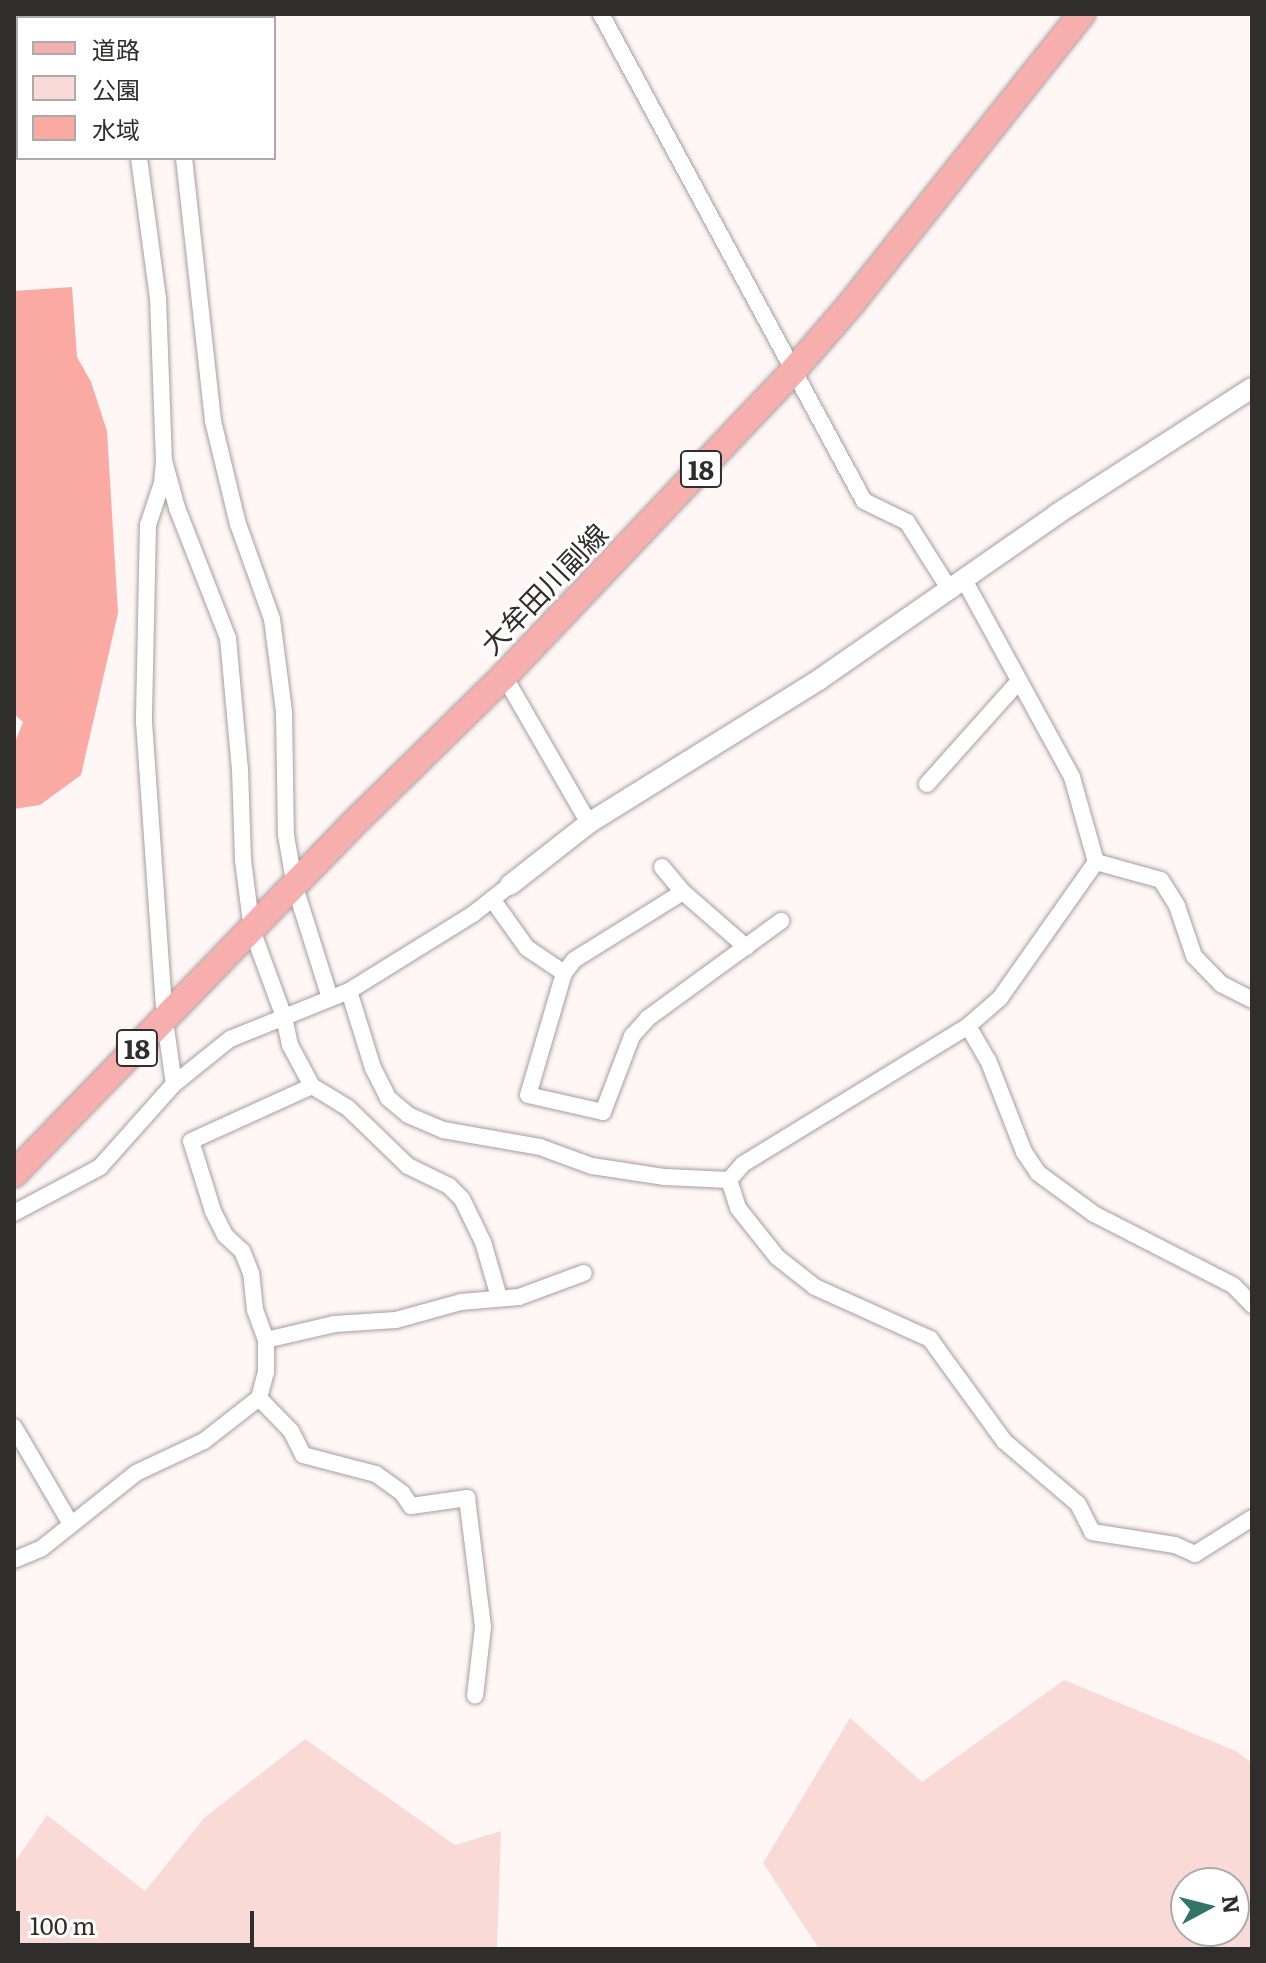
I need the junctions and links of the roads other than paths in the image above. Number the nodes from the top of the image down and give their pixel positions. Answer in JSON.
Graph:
{"nodes":[{"id":1,"x":601,"y":14,"type":"edge"},
{"id":2,"x":1082,"y":14,"type":"edge"},
{"id":3,"x":139,"y":160,"type":"edge"},
{"id":4,"x":184,"y":160,"type":"edge"},
{"id":5,"x":793,"y":371,"type":"junction"},
{"id":6,"x":1252,"y":388,"type":"edge"},
{"id":7,"x":164,"y":461,"type":"junction"},
{"id":8,"x":957,"y":585,"type":"junction"},
{"id":9,"x":504,"y":676,"type":"junction"},
{"id":10,"x":1019,"y":681,"type":"junction"},
{"id":11,"x":927,"y":784,"type":"dead end"},
{"id":12,"x":589,"y":823,"type":"junction"},
{"id":13,"x":1096,"y":862,"type":"junction"},
{"id":14,"x":662,"y":867,"type":"dead end"},
{"id":15,"x":510,"y":885,"type":"joint"},
{"id":16,"x":291,"y":891,"type":"junction"},
{"id":17,"x":683,"y":892,"type":"junction"},
{"id":18,"x":492,"y":899,"type":"junction"},
{"id":19,"x":781,"y":921,"type":"dead end"},
{"id":20,"x":256,"y":926,"type":"junction"},
{"id":21,"x":746,"y":947,"type":"junction"},
{"id":22,"x":564,"y":973,"type":"junction"},
{"id":23,"x":349,"y":991,"type":"junction"},
{"id":24,"x":330,"y":998,"type":"junction"},
{"id":25,"x":1252,"y":1000,"type":"edge"},
{"id":26,"x":284,"y":1017,"type":"junction"},
{"id":27,"x":165,"y":1021,"type":"junction"},
{"id":28,"x":968,"y":1026,"type":"junction"},
{"id":29,"x":174,"y":1084,"type":"junction"},
{"id":30,"x":312,"y":1086,"type":"junction"},
{"id":31,"x":14,"y":1174,"type":"edge"},
{"id":32,"x":729,"y":1180,"type":"junction"},
{"id":33,"x":14,"y":1213,"type":"edge"},
{"id":34,"x":584,"y":1273,"type":"dead end"},
{"id":35,"x":499,"y":1297,"type":"junction"},
{"id":36,"x":1252,"y":1305,"type":"edge"},
{"id":37,"x":266,"y":1340,"type":"junction"},
{"id":38,"x":259,"y":1398,"type":"junction"},
{"id":39,"x":14,"y":1427,"type":"edge"},
{"id":40,"x":1252,"y":1518,"type":"edge"},
{"id":41,"x":71,"y":1524,"type":"junction"},
{"id":42,"x":14,"y":1560,"type":"edge"},
{"id":43,"x":475,"y":1696,"type":"dead end"}],
"edges":[{"from":1,"to":5,"type":"street"},
{"from":2,"to":5,"type":"main road","name":"大牟田川副線","number":"18"},
{"from":3,"to":7,"type":"street"},
{"from":4,"to":16,"type":"street"},
{"from":5,"to":8,"type":"street"},
{"from":5,"to":9,"type":"main road","name":"大牟田川副線","number":"18"},
{"from":6,"to":8,"type":"street"},
{"from":7,"to":20,"type":"street"},
{"from":7,"to":27,"type":"street"},
{"from":8,"to":10,"type":"street"},
{"from":8,"to":12,"type":"street"},
{"from":9,"to":12,"type":"street"},
{"from":9,"to":16,"type":"main road","name":"大牟田川副線","number":"18"},
{"from":10,"to":11,"type":"street"},
{"from":10,"to":13,"type":"street"},
{"from":12,"to":15,"type":"street"},
{"from":13,"to":25,"type":"street"},
{"from":13,"to":28,"type":"street"},
{"from":14,"to":17,"type":"street"},
{"from":15,"to":18,"type":"street"},
{"from":16,"to":20,"type":"main road","name":"大牟田川副線","number":"18"},
{"from":16,"to":24,"type":"street"},
{"from":17,"to":21,"type":"street"},
{"from":17,"to":22,"type":"street"},
{"from":18,"to":22,"type":"street"},
{"from":18,"to":23,"type":"street"},
{"from":19,"to":21,"type":"street"},
{"from":20,"to":26,"type":"street"},
{"from":20,"to":27,"type":"main road","name":"大牟田川副線","number":"18"},
{"from":21,"to":22,"type":"street"},
{"from":23,"to":24,"type":"street"},
{"from":23,"to":32,"type":"street"},
{"from":24,"to":26,"type":"street"},
{"from":26,"to":29,"type":"street"},
{"from":26,"to":30,"type":"street"},
{"from":27,"to":29,"type":"street"},
{"from":27,"to":31,"type":"main road","name":"大牟田川副線","number":"18"},
{"from":28,"to":32,"type":"street"},
{"from":28,"to":36,"type":"street"},
{"from":29,"to":33,"type":"street"},
{"from":30,"to":35,"type":"street"},
{"from":30,"to":37,"type":"street"},
{"from":32,"to":40,"type":"street"},
{"from":34,"to":35,"type":"street"},
{"from":35,"to":37,"type":"street"},
{"from":37,"to":38,"type":"street"},
{"from":38,"to":41,"type":"street"},
{"from":38,"to":43,"type":"street"},
{"from":39,"to":41,"type":"street"},
{"from":41,"to":42,"type":"street"}]}
